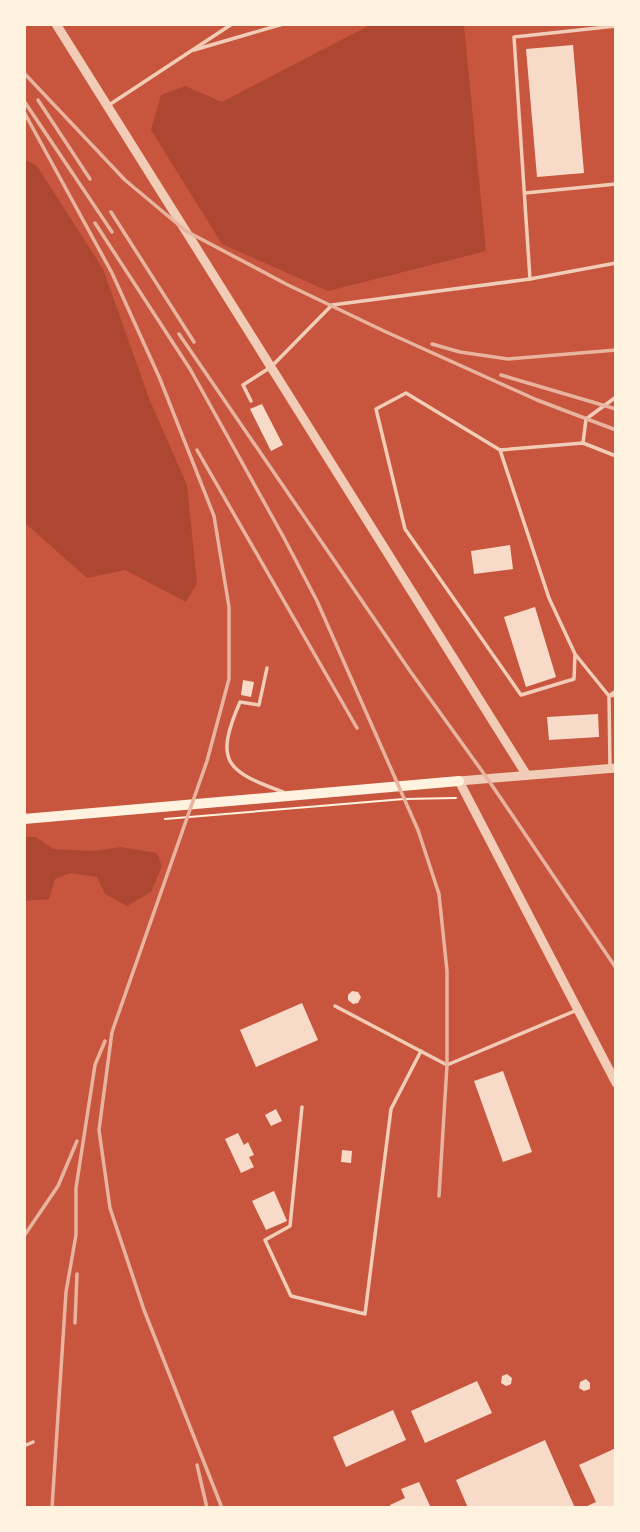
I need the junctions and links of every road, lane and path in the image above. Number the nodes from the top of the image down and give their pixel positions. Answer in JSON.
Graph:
{"nodes":[{"id":1,"x":56,"y":24,"type":"edge"},
{"id":2,"x":232,"y":24,"type":"edge"},
{"id":3,"x":284,"y":24,"type":"edge"},
{"id":4,"x":615,"y":26,"type":"edge"},
{"id":5,"x":189,"y":52,"type":"junction"},
{"id":6,"x":108,"y":106,"type":"junction"},
{"id":7,"x":615,"y":184,"type":"edge"},
{"id":8,"x":525,"y":193,"type":"junction"},
{"id":9,"x":615,"y":263,"type":"edge"},
{"id":10,"x":530,"y":279,"type":"junction"},
{"id":11,"x":271,"y":367,"type":"junction"},
{"id":12,"x":615,"y":397,"type":"edge"},
{"id":13,"x":251,"y":401,"type":"dead end"},
{"id":14,"x":583,"y":443,"type":"junction"},
{"id":15,"x":500,"y":450,"type":"junction"},
{"id":16,"x":615,"y":456,"type":"edge"},
{"id":17,"x":575,"y":654,"type":"junction"},
{"id":18,"x":267,"y":668,"type":"dead end"},
{"id":19,"x":615,"y":693,"type":"edge"},
{"id":20,"x":609,"y":696,"type":"junction"},
{"id":21,"x":613,"y":769,"type":"edge"},
{"id":22,"x":526,"y":774,"type":"junction"},
{"id":23,"x":459,"y":781,"type":"junction"},
{"id":24,"x":292,"y":796,"type":"junction"},
{"id":25,"x":468,"y":798,"type":"junction"},
{"id":26,"x":24,"y":819,"type":"edge"},
{"id":27,"x":162,"y":819,"type":"dead end"},
{"id":28,"x":335,"y":1006,"type":"dead end"},
{"id":29,"x":579,"y":1009,"type":"junction"},
{"id":30,"x":421,"y":1051,"type":"junction"},
{"id":31,"x":615,"y":1083,"type":"edge"},
{"id":32,"x":302,"y":1107,"type":"dead end"},
{"id":33,"x":33,"y":1443,"type":"dead end"},
{"id":34,"x":24,"y":1446,"type":"edge"}],
"edges":[{"from":1,"to":6,"type":"street"},
{"from":2,"to":5,"type":"lane"},
{"from":3,"to":5,"type":"lane"},
{"from":4,"to":8,"type":"lane"},
{"from":5,"to":6,"type":"lane"},
{"from":6,"to":11,"type":"street"},
{"from":7,"to":8,"type":"lane"},
{"from":8,"to":10,"type":"lane"},
{"from":9,"to":10,"type":"lane"},
{"from":10,"to":11,"type":"lane"},
{"from":11,"to":13,"type":"lane"},
{"from":11,"to":22,"type":"street"},
{"from":12,"to":14,"type":"lane"},
{"from":14,"to":15,"type":"lane"},
{"from":14,"to":16,"type":"lane"},
{"from":15,"to":17,"type":"lane"},
{"from":15,"to":17,"type":"lane"},
{"from":17,"to":20,"type":"lane"},
{"from":18,"to":24,"type":"lane"},
{"from":19,"to":20,"type":"lane"},
{"from":20,"to":21,"type":"lane"},
{"from":21,"to":22,"type":"street"},
{"from":22,"to":23,"type":"street"},
{"from":23,"to":24,"type":"main road"},
{"from":23,"to":25,"type":"street"},
{"from":24,"to":26,"type":"main road"},
{"from":25,"to":27,"type":"path"},
{"from":25,"to":29,"type":"street"},
{"from":28,"to":30,"type":"lane"},
{"from":29,"to":30,"type":"lane"},
{"from":29,"to":31,"type":"street"},
{"from":30,"to":32,"type":"lane"},
{"from":33,"to":34,"type":"lane"}]}
